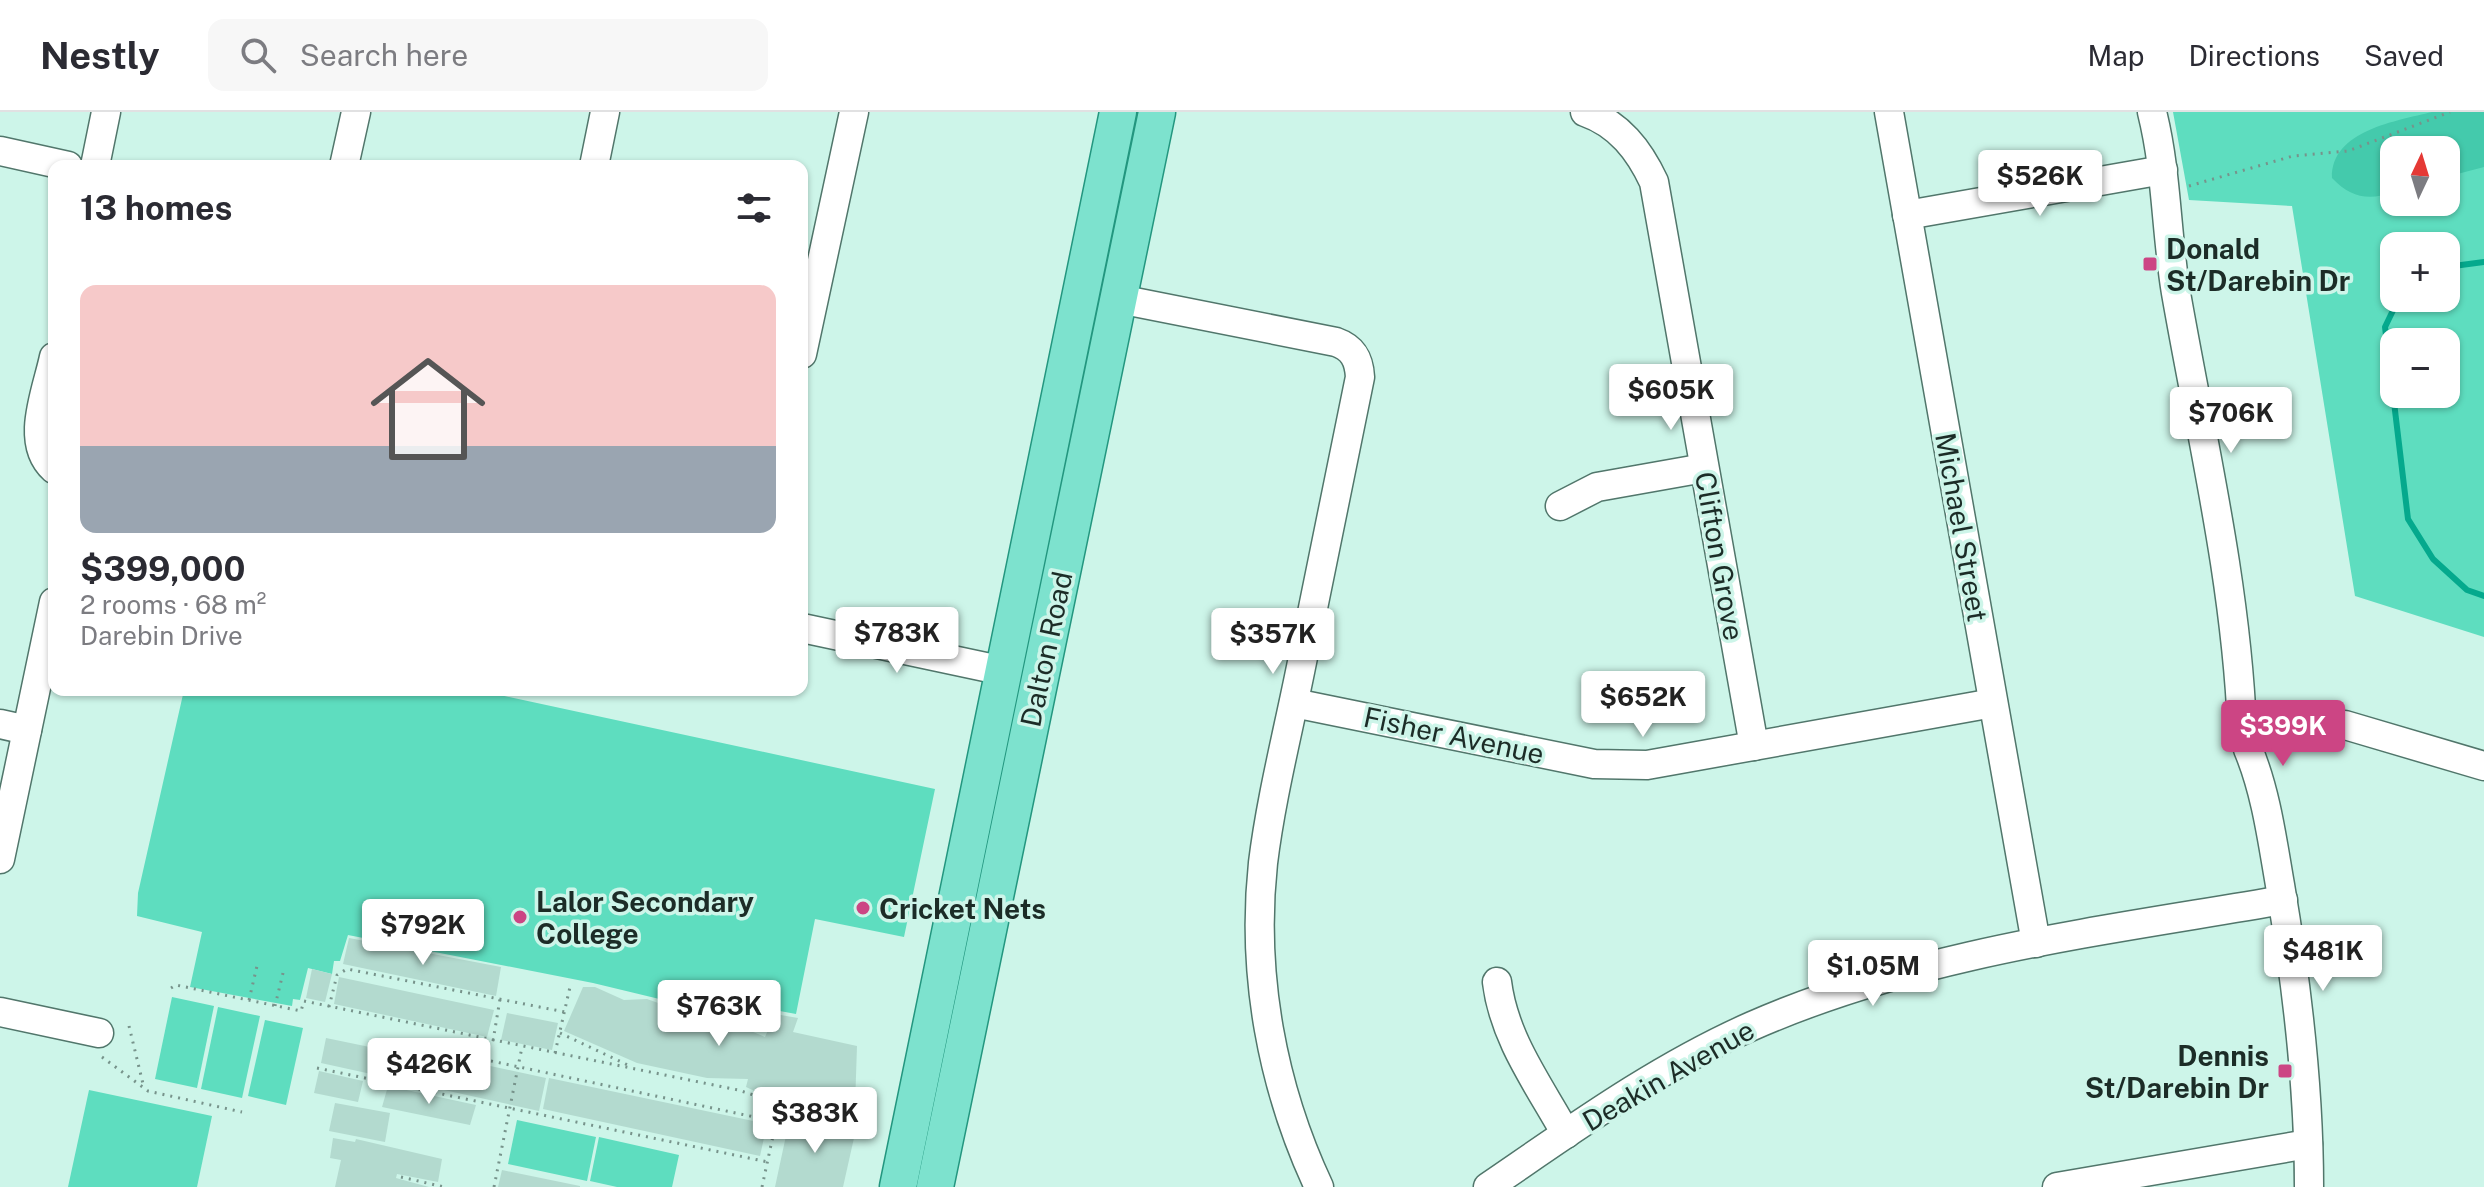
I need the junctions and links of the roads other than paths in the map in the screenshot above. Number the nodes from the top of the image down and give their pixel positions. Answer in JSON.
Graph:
{"nodes":[{"id":1,"x":106,"y":112,"type":"edge"},
{"id":2,"x":356,"y":112,"type":"edge"},
{"id":3,"x":605,"y":112,"type":"edge"},
{"id":4,"x":854,"y":112,"type":"edge"},
{"id":5,"x":1118,"y":112,"type":"edge"},
{"id":6,"x":1157,"y":112,"type":"edge"},
{"id":7,"x":1585,"y":112,"type":"edge"},
{"id":8,"x":1889,"y":112,"type":"edge"},
{"id":9,"x":2137,"y":112,"type":"edge"},
{"id":10,"x":2152,"y":112,"type":"edge"},
{"id":11,"x":0,"y":151,"type":"edge"},
{"id":12,"x":96,"y":160,"type":"edge"},
{"id":13,"x":345,"y":160,"type":"edge"},
{"id":14,"x":595,"y":160,"type":"edge"},
{"id":15,"x":48,"y":162,"type":"edge"},
{"id":16,"x":2164,"y":177,"type":"junction"},
{"id":17,"x":1907,"y":215,"type":"junction"},
{"id":18,"x":1119,"y":299,"type":"junction"},
{"id":19,"x":808,"y":326,"type":"edge"},
{"id":20,"x":48,"y":386,"type":"edge"},
{"id":21,"x":48,"y":462,"type":"edge"},
{"id":22,"x":1704,"y":468,"type":"junction"},
{"id":23,"x":1560,"y":506,"type":"dead end"},
{"id":24,"x":48,"y":621,"type":"edge"},
{"id":25,"x":808,"y":629,"type":"edge"},
{"id":26,"x":1004,"y":671,"type":"junction"},
{"id":27,"x":1040,"y":678,"type":"junction"},
{"id":28,"x":1294,"y":703,"type":"junction"},
{"id":29,"x":1993,"y":703,"type":"junction"},
{"id":30,"x":14,"y":727,"type":"edge"},
{"id":31,"x":2261,"y":735,"type":"junction"},
{"id":32,"x":1754,"y":746,"type":"junction"},
{"id":33,"x":2484,"y":766,"type":"edge"},
{"id":34,"x":0,"y":859,"type":"edge"},
{"id":35,"x":2283,"y":900,"type":"junction"},
{"id":36,"x":2036,"y":943,"type":"junction"},
{"id":37,"x":1497,"y":982,"type":"dead end"},
{"id":38,"x":0,"y":1012,"type":"edge"},
{"id":39,"x":98,"y":1043,"type":"road end"},
{"id":40,"x":1566,"y":1134,"type":"junction"},
{"id":41,"x":2308,"y":1144,"type":"junction"},
{"id":42,"x":898,"y":1187,"type":"edge"},
{"id":43,"x":935,"y":1187,"type":"edge"},
{"id":44,"x":1319,"y":1187,"type":"edge"},
{"id":45,"x":1488,"y":1187,"type":"edge"},
{"id":46,"x":2057,"y":1187,"type":"edge"},
{"id":47,"x":2309,"y":1187,"type":"edge"}],
"edges":[{"from":1,"to":12,"type":"street"},
{"from":2,"to":13,"type":"street"},
{"from":3,"to":14,"type":"street"},
{"from":4,"to":19,"type":"street"},
{"from":5,"to":26,"type":"main road","name":"Dalton Road"},
{"from":6,"to":18,"type":"main road","name":"Dalton Road"},
{"from":7,"to":22,"type":"street","name":"Clifton Grove"},
{"from":8,"to":17,"type":"street","name":"Michael Street"},
{"from":9,"to":16,"type":"street"},
{"from":10,"to":16,"type":"street"},
{"from":11,"to":15,"type":"street"},
{"from":16,"to":17,"type":"street"},
{"from":16,"to":31,"type":"street"},
{"from":17,"to":29,"type":"street","name":"Michael Street"},
{"from":18,"to":27,"type":"main road","name":"Dalton Road"},
{"from":18,"to":28,"type":"street"},
{"from":20,"to":21,"type":"street"},
{"from":22,"to":23,"type":"street"},
{"from":22,"to":32,"type":"street","name":"Clifton Grove"},
{"from":24,"to":30,"type":"street"},
{"from":25,"to":26,"type":"street"},
{"from":26,"to":27,"type":"main road"},
{"from":26,"to":42,"type":"main road","name":"Dalton Road"},
{"from":27,"to":43,"type":"main road","name":"Dalton Road"},
{"from":28,"to":32,"type":"street","name":"Fisher Avenue"},
{"from":28,"to":44,"type":"street"},
{"from":29,"to":32,"type":"street","name":"Fisher Avenue"},
{"from":29,"to":36,"type":"street","name":"Michael Street"},
{"from":30,"to":34,"type":"street"},
{"from":31,"to":33,"type":"street"},
{"from":31,"to":35,"type":"street"},
{"from":35,"to":36,"type":"street","name":"Deakin Avenue"},
{"from":35,"to":41,"type":"street"},
{"from":36,"to":40,"type":"street","name":"Deakin Avenue"},
{"from":37,"to":40,"type":"street"},
{"from":38,"to":39,"type":"street"},
{"from":40,"to":45,"type":"street","name":"Deakin Avenue"},
{"from":41,"to":46,"type":"street"},
{"from":41,"to":47,"type":"street"}]}
